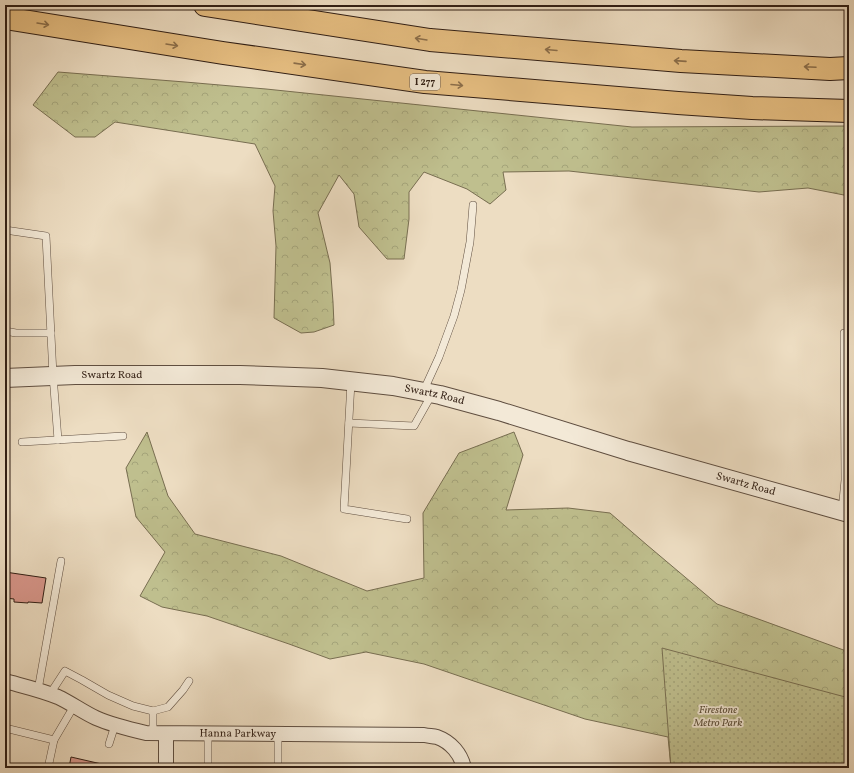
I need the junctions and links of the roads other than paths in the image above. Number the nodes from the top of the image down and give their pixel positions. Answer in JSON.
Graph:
{"nodes":[{"id":1,"x":205,"y":5,"type":"edge"},
{"id":2,"x":5,"y":18,"type":"edge"},
{"id":3,"x":849,"y":68,"type":"edge"},
{"id":4,"x":849,"y":111,"type":"edge"},
{"id":5,"x":473,"y":205,"type":"dead end"},
{"id":6,"x":5,"y":230,"type":"edge"},
{"id":7,"x":5,"y":331,"type":"edge"},
{"id":8,"x":51,"y":332,"type":"junction"},
{"id":9,"x":844,"y":333,"type":"dead end"},
{"id":10,"x":53,"y":375,"type":"junction"},
{"id":11,"x":5,"y":378,"type":"edge"},
{"id":12,"x":351,"y":381,"type":"junction"},
{"id":13,"x":427,"y":393,"type":"junction"},
{"id":14,"x":349,"y":423,"type":"junction"},
{"id":15,"x":123,"y":436,"type":"dead end"},
{"id":16,"x":58,"y":440,"type":"junction"},
{"id":17,"x":22,"y":442,"type":"dead end"},
{"id":18,"x":845,"y":512,"type":"edge"},
{"id":19,"x":407,"y":519,"type":"dead end"},
{"id":20,"x":61,"y":561,"type":"dead end"},
{"id":21,"x":5,"y":681,"type":"edge"},
{"id":22,"x":189,"y":681,"type":"dead end"},
{"id":23,"x":44,"y":692,"type":"junction"},
{"id":24,"x":74,"y":706,"type":"junction"},
{"id":25,"x":153,"y":711,"type":"junction"},
{"id":26,"x":115,"y":726,"type":"junction"},
{"id":27,"x":5,"y":728,"type":"edge"},
{"id":28,"x":160,"y":734,"type":"junction"},
{"id":29,"x":208,"y":734,"type":"junction"},
{"id":30,"x":278,"y":734,"type":"junction"},
{"id":31,"x":54,"y":740,"type":"junction"},
{"id":32,"x":109,"y":744,"type":"dead end"},
{"id":33,"x":48,"y":768,"type":"edge"},
{"id":34,"x":166,"y":768,"type":"edge"},
{"id":35,"x":208,"y":768,"type":"edge"},
{"id":36,"x":278,"y":768,"type":"edge"},
{"id":37,"x":464,"y":768,"type":"edge"}],
"edges":[{"from":3,"to":1,"type":"highway","one_way":true},
{"from":2,"to":4,"type":"highway","number":"I 277","one_way":true},
{"from":5,"to":13,"type":"lane"},
{"from":6,"to":8,"type":"lane"},
{"from":7,"to":8,"type":"lane"},
{"from":8,"to":10,"type":"lane"},
{"from":9,"to":18,"type":"lane"},
{"from":10,"to":11,"type":"street","name":"Swartz Road"},
{"from":10,"to":12,"type":"street","name":"Swartz Road"},
{"from":10,"to":16,"type":"lane"},
{"from":12,"to":13,"type":"street","name":"Swartz Road"},
{"from":12,"to":14,"type":"lane"},
{"from":13,"to":14,"type":"lane"},
{"from":13,"to":18,"type":"street","name":"Swartz Road"},
{"from":14,"to":19,"type":"lane"},
{"from":15,"to":16,"type":"lane"},
{"from":16,"to":17,"type":"lane"},
{"from":20,"to":23,"type":"lane"},
{"from":21,"to":23,"type":"street","name":"Hanna Parkway"},
{"from":22,"to":25,"type":"lane"},
{"from":23,"to":24,"type":"street","name":"Hanna Parkway"},
{"from":23,"to":25,"type":"lane"},
{"from":24,"to":26,"type":"street","name":"Hanna Parkway"},
{"from":24,"to":31,"type":"lane"},
{"from":25,"to":28,"type":"lane"},
{"from":26,"to":28,"type":"street","name":"Hanna Parkway"},
{"from":26,"to":32,"type":"lane"},
{"from":27,"to":31,"type":"lane"},
{"from":28,"to":29,"type":"street","name":"Hanna Parkway"},
{"from":28,"to":34,"type":"street"},
{"from":29,"to":30,"type":"street","name":"Hanna Parkway"},
{"from":29,"to":35,"type":"lane"},
{"from":30,"to":36,"type":"lane"},
{"from":30,"to":37,"type":"street","name":"Hanna Parkway"},
{"from":31,"to":33,"type":"lane"}]}
